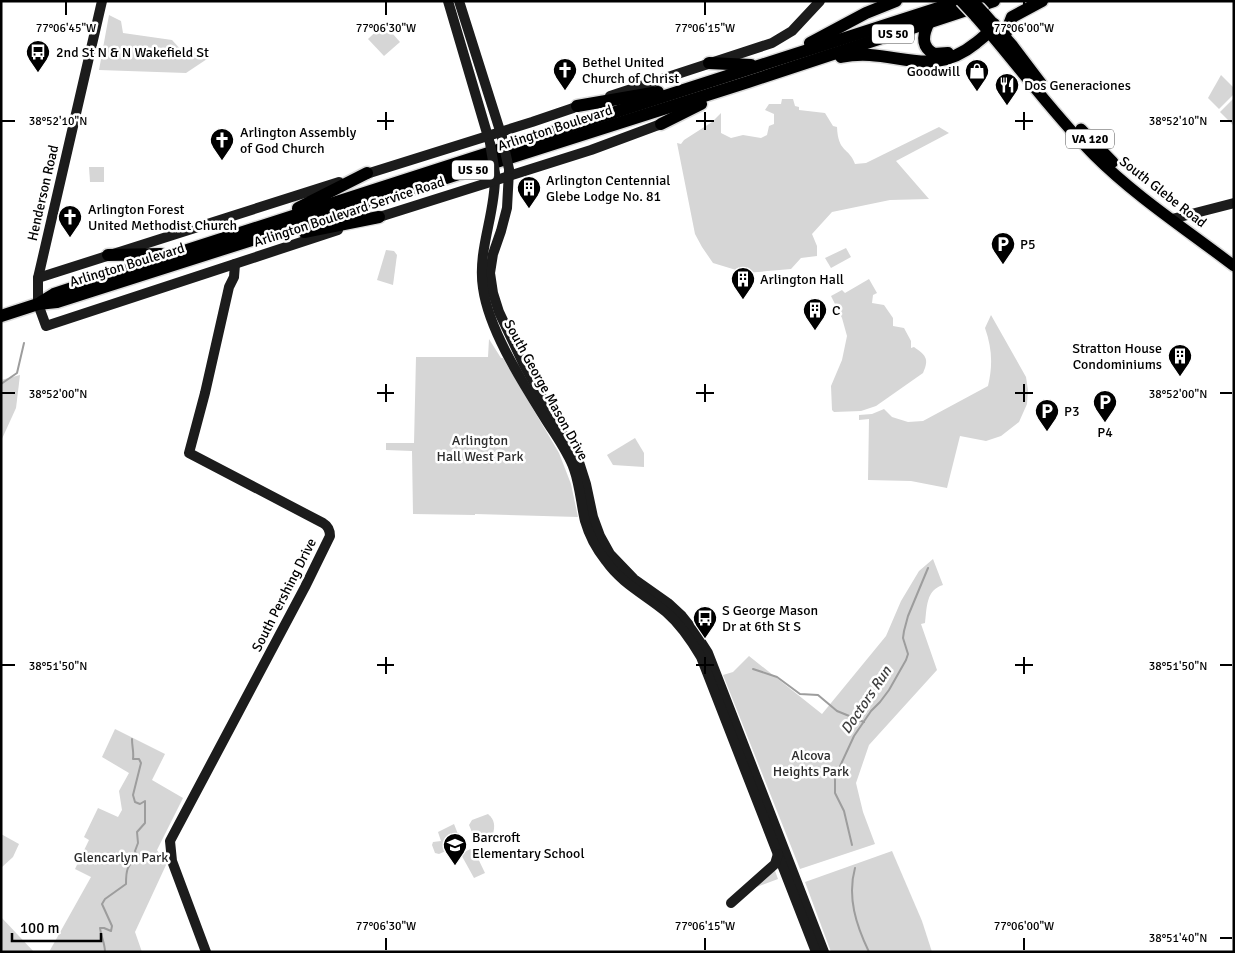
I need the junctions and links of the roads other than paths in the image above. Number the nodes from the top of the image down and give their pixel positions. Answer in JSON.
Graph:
{"nodes":[{"id":1,"x":102,"y":1,"type":"edge"},
{"id":2,"x":448,"y":1,"type":"edge"},
{"id":3,"x":459,"y":1,"type":"edge"},
{"id":4,"x":820,"y":1,"type":"edge"},
{"id":5,"x":896,"y":1,"type":"edge"},
{"id":6,"x":960,"y":1,"type":"edge"},
{"id":7,"x":973,"y":1,"type":"edge"},
{"id":8,"x":994,"y":1,"type":"edge"},
{"id":9,"x":1042,"y":1,"type":"edge"},
{"id":10,"x":979,"y":14,"type":"junction"},
{"id":11,"x":929,"y":22,"type":"junction"},
{"id":12,"x":989,"y":28,"type":"junction"},
{"id":13,"x":1005,"y":35,"type":"junction"},
{"id":14,"x":788,"y":62,"type":"junction"},
{"id":15,"x":709,"y":63,"type":"junction"},
{"id":16,"x":761,"y":65,"type":"junction"},
{"id":17,"x":1023,"y":66,"type":"junction"},
{"id":18,"x":748,"y":82,"type":"junction"},
{"id":19,"x":692,"y":88,"type":"junction"},
{"id":20,"x":577,"y":106,"type":"junction"},
{"id":21,"x":661,"y":124,"type":"joint"},
{"id":22,"x":501,"y":135,"type":"junction"},
{"id":23,"x":488,"y":139,"type":"junction"},
{"id":24,"x":509,"y":172,"type":"junction"},
{"id":25,"x":367,"y":173,"type":"junction"},
{"id":26,"x":495,"y":176,"type":"junction"},
{"id":27,"x":1234,"y":203,"type":"edge"},
{"id":28,"x":378,"y":217,"type":"junction"},
{"id":29,"x":1176,"y":218,"type":"junction"},
{"id":30,"x":260,"y":226,"type":"junction"},
{"id":31,"x":178,"y":253,"type":"junction"},
{"id":32,"x":108,"y":255,"type":"junction"},
{"id":33,"x":1234,"y":258,"type":"edge"},
{"id":34,"x":197,"y":259,"type":"junction"},
{"id":35,"x":235,"y":264,"type":"junction"},
{"id":36,"x":1234,"y":266,"type":"edge"},
{"id":37,"x":218,"y":270,"type":"junction"},
{"id":38,"x":38,"y":278,"type":"junction"},
{"id":39,"x":229,"y":287,"type":"junction"},
{"id":40,"x":38,"y":304,"type":"junction"},
{"id":41,"x":1,"y":316,"type":"edge"},
{"id":42,"x":778,"y":854,"type":"junction"},
{"id":43,"x":731,"y":903,"type":"dead end"},
{"id":44,"x":206,"y":952,"type":"edge"},
{"id":45,"x":816,"y":952,"type":"edge"},
{"id":46,"x":824,"y":952,"type":"edge"}],
"edges":[{"from":1,"to":38,"type":"main road","name":"Henderson Road"},
{"from":2,"to":23,"type":"main road","name":"South George Mason Drive"},
{"from":3,"to":22,"type":"main road","name":"South George Mason Drive"},
{"from":4,"to":15,"type":"main road"},
{"from":5,"to":14,"type":"highway"},
{"from":6,"to":10,"type":"main road","name":"South Glebe Road","number":"VA 120","bridge":true},
{"from":6,"to":14,"type":"highway","name":"Arlington Boulevard","number":"US 50"},
{"from":7,"to":10,"type":"main road","name":"South Glebe Road","number":"VA 120","bridge":true},
{"from":8,"to":11,"type":"highway","name":"Arlington Boulevard","number":"US 50"},
{"from":9,"to":13,"type":"highway"},
{"from":10,"to":12,"type":"main road","name":"South Glebe Road","number":"VA 120"},
{"from":11,"to":12,"type":"highway"},
{"from":11,"to":14,"type":"highway","name":"Arlington Boulevard","number":"US 50"},
{"from":12,"to":13,"type":"main road","name":"South Glebe Road","number":"VA 120"},
{"from":12,"to":14,"type":"highway"},
{"from":12,"to":17,"type":"main road","name":"South Glebe Road","number":"VA 120"},
{"from":13,"to":17,"type":"main road","name":"South Glebe Road","number":"VA 120"},
{"from":14,"to":16,"type":"highway","name":"Arlington Boulevard","number":"US 50"},
{"from":14,"to":18,"type":"highway","name":"Arlington Boulevard","number":"US 50"},
{"from":15,"to":16,"type":"highway"},
{"from":15,"to":20,"type":"main road"},
{"from":16,"to":19,"type":"highway","name":"Arlington Boulevard","number":"US 50"},
{"from":17,"to":29,"type":"main road","name":"South Glebe Road","number":"VA 120"},
{"from":18,"to":21,"type":"highway"},
{"from":18,"to":34,"type":"highway","name":"Arlington Boulevard","number":"US 50"},
{"from":19,"to":20,"type":"highway"},
{"from":19,"to":30,"type":"highway","name":"Arlington Boulevard","number":"US 50"},
{"from":20,"to":22,"type":"main road"},
{"from":21,"to":24,"type":"main road","name":"Arlington Boulevard Service Road"},
{"from":22,"to":23,"type":"main road"},
{"from":22,"to":24,"type":"main road","name":"South George Mason Drive","bridge":true},
{"from":23,"to":25,"type":"main road"},
{"from":23,"to":26,"type":"main road","name":"South George Mason Drive","bridge":true},
{"from":24,"to":26,"type":"main road","name":"Arlington Boulevard Service Road"},
{"from":24,"to":46,"type":"main road","name":"South George Mason Drive"},
{"from":25,"to":30,"type":"highway"},
{"from":25,"to":32,"type":"main road"},
{"from":26,"to":28,"type":"main road","name":"Arlington Boulevard Service Road"},
{"from":26,"to":42,"type":"main road","name":"South George Mason Drive"},
{"from":27,"to":29,"type":"main road"},
{"from":28,"to":34,"type":"highway"},
{"from":28,"to":35,"type":"main road","name":"Arlington Boulevard Service Road"},
{"from":29,"to":33,"type":"main road","name":"South Glebe Road","number":"VA 120"},
{"from":29,"to":36,"type":"main road","name":"South Glebe Road","number":"VA 120"},
{"from":30,"to":31,"type":"highway","name":"Arlington Boulevard","number":"US 50"},
{"from":31,"to":32,"type":"highway"},
{"from":31,"to":40,"type":"highway","name":"Arlington Boulevard","number":"US 50"},
{"from":32,"to":38,"type":"main road"},
{"from":34,"to":40,"type":"highway","name":"Arlington Boulevard","number":"US 50"},
{"from":35,"to":37,"type":"main road","name":"Arlington Boulevard Service Road"},
{"from":35,"to":39,"type":"main road","name":"South Pershing Drive"},
{"from":37,"to":39,"type":"main road"},
{"from":37,"to":40,"type":"main road","name":"Arlington Boulevard Service Road"},
{"from":38,"to":40,"type":"main road","name":"Henderson Road"},
{"from":39,"to":44,"type":"main road","name":"South Pershing Drive"},
{"from":40,"to":41,"type":"highway","name":"Arlington Boulevard","number":"US 50"},
{"from":42,"to":43,"type":"main road"},
{"from":42,"to":45,"type":"main road","name":"South George Mason Drive"}]}
